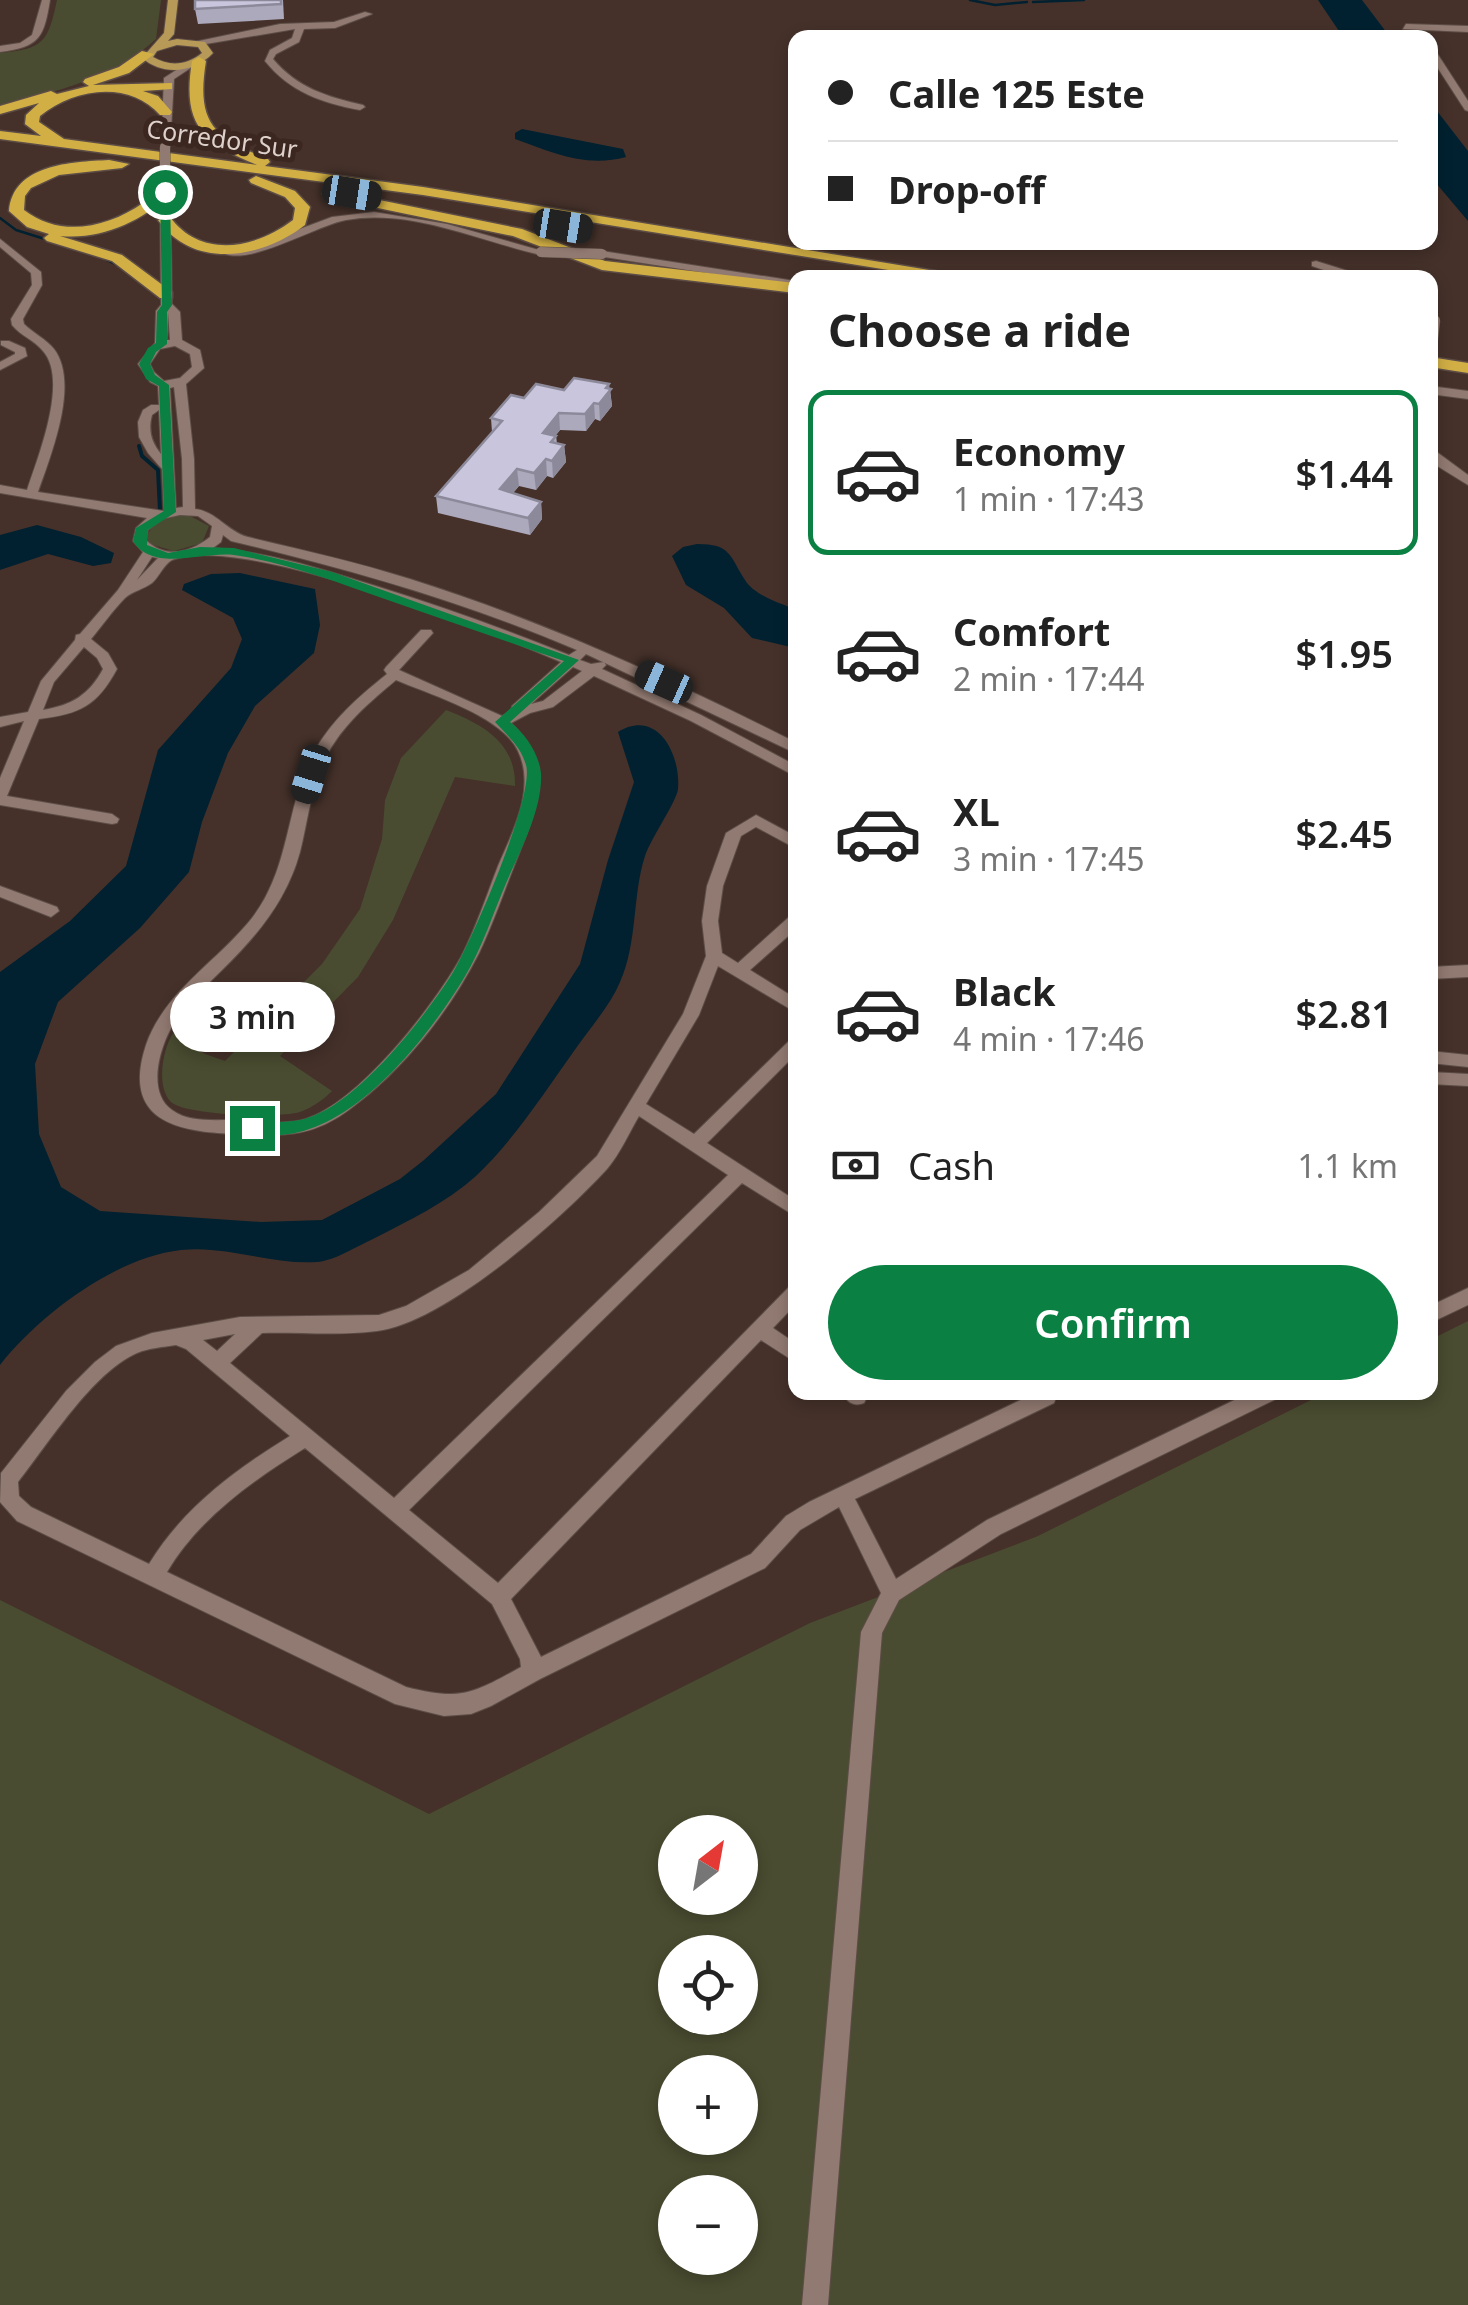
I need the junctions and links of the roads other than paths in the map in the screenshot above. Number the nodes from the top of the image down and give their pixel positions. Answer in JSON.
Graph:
{"nodes":[{"id":1,"x":46,"y":0,"type":"edge"},
{"id":2,"x":173,"y":0,"type":"edge"},
{"id":3,"x":368,"y":14,"type":"dead end"},
{"id":4,"x":1405,"y":15,"type":"dead end"},
{"id":5,"x":170,"y":26,"type":"junction"},
{"id":6,"x":300,"y":28,"type":"junction"},
{"id":7,"x":1468,"y":29,"type":"edge"},
{"id":8,"x":1412,"y":30,"type":"edge"},
{"id":9,"x":190,"y":42,"type":"junction"},
{"id":10,"x":0,"y":49,"type":"edge"},
{"id":11,"x":153,"y":55,"type":"junction"},
{"id":12,"x":199,"y":59,"type":"junction"},
{"id":13,"x":1438,"y":61,"type":"edge"},
{"id":14,"x":168,"y":82,"type":"junction"},
{"id":15,"x":1438,"y":83,"type":"edge"},
{"id":16,"x":116,"y":89,"type":"junction"},
{"id":17,"x":360,"y":107,"type":"dead end"},
{"id":18,"x":1468,"y":108,"type":"edge"},
{"id":19,"x":0,"y":110,"type":"edge"},
{"id":20,"x":165,"y":112,"type":"junction"},
{"id":21,"x":1468,"y":122,"type":"edge"},
{"id":22,"x":0,"y":135,"type":"edge"},
{"id":23,"x":62,"y":144,"type":"junction"},
{"id":24,"x":0,"y":146,"type":"edge"},
{"id":25,"x":131,"y":164,"type":"junction"},
{"id":26,"x":256,"y":180,"type":"junction"},
{"id":27,"x":351,"y":182,"type":"junction"},
{"id":28,"x":281,"y":184,"type":"junction"},
{"id":29,"x":165,"y":186,"type":"junction"},
{"id":30,"x":0,"y":206,"type":"edge"},
{"id":31,"x":165,"y":220,"type":"junction"},
{"id":32,"x":186,"y":241,"type":"junction"},
{"id":33,"x":0,"y":242,"type":"edge"},
{"id":34,"x":788,"y":250,"type":"edge"},
{"id":35,"x":791,"y":250,"type":"edge"},
{"id":36,"x":1316,"y":264,"type":"dead end"},
{"id":37,"x":837,"y":270,"type":"edge"},
{"id":38,"x":920,"y":270,"type":"edge"},
{"id":39,"x":1335,"y":270,"type":"edge"},
{"id":40,"x":788,"y":285,"type":"edge"},
{"id":41,"x":788,"y":285,"type":"edge"},
{"id":42,"x":166,"y":300,"type":"junction"},
{"id":43,"x":5,"y":342,"type":"dead end"},
{"id":44,"x":176,"y":342,"type":"junction"},
{"id":45,"x":162,"y":344,"type":"junction"},
{"id":46,"x":1438,"y":349,"type":"edge"},
{"id":47,"x":1468,"y":353,"type":"edge"},
{"id":48,"x":1438,"y":365,"type":"edge"},
{"id":49,"x":0,"y":367,"type":"edge"},
{"id":50,"x":1468,"y":368,"type":"edge"},
{"id":51,"x":180,"y":384,"type":"junction"},
{"id":52,"x":164,"y":385,"type":"junction"},
{"id":53,"x":1438,"y":391,"type":"edge"},
{"id":54,"x":1468,"y":395,"type":"edge"},
{"id":55,"x":160,"y":404,"type":"junction"},
{"id":56,"x":187,"y":444,"type":"junction"},
{"id":57,"x":159,"y":448,"type":"junction"},
{"id":58,"x":1438,"y":461,"type":"edge"},
{"id":59,"x":166,"y":466,"type":"junction"},
{"id":60,"x":1468,"y":481,"type":"edge"},
{"id":61,"x":0,"y":489,"type":"edge"},
{"id":62,"x":32,"y":495,"type":"junction"},
{"id":63,"x":0,"y":498,"type":"edge"},
{"id":64,"x":189,"y":511,"type":"junction"},
{"id":65,"x":164,"y":514,"type":"junction"},
{"id":66,"x":218,"y":525,"type":"junction"},
{"id":67,"x":139,"y":535,"type":"junction"},
{"id":68,"x":200,"y":551,"type":"junction"},
{"id":69,"x":148,"y":556,"type":"junction"},
{"id":70,"x":167,"y":556,"type":"junction"},
{"id":71,"x":122,"y":592,"type":"junction"},
{"id":72,"x":426,"y":633,"type":"dead end"},
{"id":73,"x":81,"y":638,"type":"junction"},
{"id":74,"x":586,"y":648,"type":"junction"},
{"id":75,"x":607,"y":657,"type":"junction"},
{"id":76,"x":573,"y":660,"type":"junction"},
{"id":77,"x":594,"y":669,"type":"junction"},
{"id":78,"x":396,"y":674,"type":"junction"},
{"id":79,"x":29,"y":718,"type":"junction"},
{"id":80,"x":0,"y":722,"type":"edge"},
{"id":81,"x":502,"y":722,"type":"junction"},
{"id":82,"x":788,"y":745,"type":"edge"},
{"id":83,"x":788,"y":767,"type":"edge"},
{"id":84,"x":0,"y":798,"type":"edge"},
{"id":85,"x":112,"y":819,"type":"dead end"},
{"id":86,"x":788,"y":839,"type":"edge"},
{"id":87,"x":0,"y":891,"type":"edge"},
{"id":88,"x":51,"y":911,"type":"dead end"},
{"id":89,"x":788,"y":928,"type":"edge"},
{"id":90,"x":714,"y":956,"type":"junction"},
{"id":91,"x":1468,"y":971,"type":"edge"},
{"id":92,"x":739,"y":972,"type":"junction"},
{"id":93,"x":1438,"y":973,"type":"edge"},
{"id":94,"x":788,"y":1002,"type":"edge"},
{"id":95,"x":788,"y":1053,"type":"edge"},
{"id":96,"x":1438,"y":1059,"type":"edge"},
{"id":97,"x":1468,"y":1061,"type":"edge"},
{"id":98,"x":1438,"y":1078,"type":"edge"},
{"id":99,"x":1468,"y":1080,"type":"edge"},
{"id":100,"x":638,"y":1107,"type":"junction"},
{"id":101,"x":696,"y":1143,"type":"junction"},
{"id":102,"x":741,"y":1173,"type":"junction"},
{"id":103,"x":788,"y":1204,"type":"edge"},
{"id":104,"x":1468,"y":1296,"type":"edge"},
{"id":105,"x":788,"y":1300,"type":"edge"},
{"id":106,"x":1438,"y":1311,"type":"edge"},
{"id":107,"x":256,"y":1326,"type":"junction"},
{"id":108,"x":760,"y":1329,"type":"junction"},
{"id":109,"x":176,"y":1338,"type":"junction"},
{"id":110,"x":788,"y":1349,"type":"edge"},
{"id":111,"x":218,"y":1363,"type":"junction"},
{"id":112,"x":1041,"y":1400,"type":"edge"},
{"id":113,"x":1255,"y":1400,"type":"edge"},
{"id":114,"x":305,"y":1436,"type":"junction"},
{"id":115,"x":843,"y":1495,"type":"junction"},
{"id":116,"x":394,"y":1511,"type":"junction"},
{"id":117,"x":153,"y":1576,"type":"junction"},
{"id":118,"x":892,"y":1593,"type":"junction"},
{"id":119,"x":499,"y":1597,"type":"junction"},
{"id":120,"x":532,"y":1672,"type":"junction"},
{"id":121,"x":815,"y":2305,"type":"edge"}],
"edges":[{"from":1,"to":10,"type":"street"},
{"from":2,"to":5,"type":"main road"},
{"from":3,"to":6,"type":"street"},
{"from":4,"to":8,"type":"street"},
{"from":5,"to":9,"type":"main road"},
{"from":5,"to":11,"type":"main road"},
{"from":6,"to":9,"type":"street"},
{"from":6,"to":12,"type":"street"},
{"from":6,"to":17,"type":"street"},
{"from":7,"to":8,"type":"street"},
{"from":9,"to":11,"type":"main road"},
{"from":9,"to":12,"type":"main road"},
{"from":11,"to":12,"type":"main road"},
{"from":11,"to":14,"type":"street"},
{"from":11,"to":19,"type":"highway"},
{"from":12,"to":14,"type":"street"},
{"from":12,"to":27,"type":"highway"},
{"from":13,"to":18,"type":"street"},
{"from":14,"to":16,"type":"highway"},
{"from":14,"to":20,"type":"street"},
{"from":15,"to":21,"type":"street"},
{"from":16,"to":20,"type":"highway"},
{"from":16,"to":23,"type":"highway"},
{"from":20,"to":29,"type":"street","bridge":true},
{"from":22,"to":23,"type":"highway","name":"Corredor Sur"},
{"from":23,"to":27,"type":"highway","name":"Corredor Sur"},
{"from":24,"to":25,"type":"highway","name":"Corredor Sur"},
{"from":25,"to":26,"type":"highway","name":"Corredor Sur"},
{"from":25,"to":29,"type":"highway"},
{"from":26,"to":28,"type":"highway","name":"Corredor Sur"},
{"from":26,"to":32,"type":"highway"},
{"from":27,"to":34,"type":"highway","name":"Corredor Sur"},
{"from":28,"to":37,"type":"highway","name":"Corredor Sur"},
{"from":28,"to":40,"type":"highway"},
{"from":29,"to":31,"type":"street"},
{"from":30,"to":42,"type":"highway"},
{"from":31,"to":32,"type":"highway"},
{"from":31,"to":42,"type":"street"},
{"from":32,"to":41,"type":"street","bridge":true},
{"from":33,"to":62,"type":"street"},
{"from":35,"to":38,"type":"highway","name":"Corredor Sur"},
{"from":36,"to":39,"type":"street"},
{"from":42,"to":44,"type":"street"},
{"from":42,"to":45,"type":"street"},
{"from":43,"to":49,"type":"street"},
{"from":44,"to":45,"type":"street"},
{"from":44,"to":51,"type":"street"},
{"from":45,"to":52,"type":"street"},
{"from":46,"to":47,"type":"highway"},
{"from":48,"to":50,"type":"highway"},
{"from":51,"to":52,"type":"street"},
{"from":51,"to":56,"type":"street"},
{"from":52,"to":55,"type":"street"},
{"from":53,"to":54,"type":"street"},
{"from":55,"to":57,"type":"street"},
{"from":55,"to":57,"type":"street"},
{"from":56,"to":57,"type":"street"},
{"from":56,"to":64,"type":"street"},
{"from":57,"to":59,"type":"street"},
{"from":57,"to":59,"type":"street"},
{"from":58,"to":60,"type":"street"},
{"from":59,"to":65,"type":"street"},
{"from":61,"to":62,"type":"street"},
{"from":62,"to":65,"type":"street"},
{"from":63,"to":67,"type":"street"},
{"from":64,"to":65,"type":"street"},
{"from":64,"to":66,"type":"street"},
{"from":65,"to":67,"type":"street"},
{"from":66,"to":68,"type":"street"},
{"from":66,"to":74,"type":"street"},
{"from":67,"to":69,"type":"street"},
{"from":68,"to":70,"type":"street"},
{"from":68,"to":76,"type":"street"},
{"from":69,"to":70,"type":"street"},
{"from":69,"to":71,"type":"street"},
{"from":70,"to":71,"type":"street"},
{"from":71,"to":73,"type":"street"},
{"from":72,"to":78,"type":"street"},
{"from":73,"to":79,"type":"street"},
{"from":73,"to":79,"type":"street"},
{"from":74,"to":75,"type":"street"},
{"from":74,"to":76,"type":"street"},
{"from":75,"to":77,"type":"street"},
{"from":75,"to":82,"type":"street"},
{"from":76,"to":77,"type":"street"},
{"from":76,"to":81,"type":"street"},
{"from":77,"to":81,"type":"street"},
{"from":77,"to":83,"type":"street"},
{"from":78,"to":81,"type":"street"},
{"from":78,"to":81,"type":"street"},
{"from":79,"to":80,"type":"street"},
{"from":79,"to":84,"type":"street"},
{"from":84,"to":85,"type":"street"},
{"from":86,"to":90,"type":"street"},
{"from":87,"to":88,"type":"street"},
{"from":89,"to":92,"type":"street"},
{"from":90,"to":92,"type":"street"},
{"from":90,"to":100,"type":"street"},
{"from":91,"to":93,"type":"street"},
{"from":92,"to":94,"type":"street"},
{"from":95,"to":101,"type":"street"},
{"from":96,"to":97,"type":"street"},
{"from":98,"to":99,"type":"street"},
{"from":100,"to":101,"type":"street"},
{"from":100,"to":107,"type":"street"},
{"from":101,"to":102,"type":"street"},
{"from":102,"to":103,"type":"street"},
{"from":102,"to":116,"type":"street"},
{"from":104,"to":106,"type":"street"},
{"from":105,"to":108,"type":"street"},
{"from":107,"to":109,"type":"street"},
{"from":107,"to":111,"type":"street"},
{"from":108,"to":110,"type":"street"},
{"from":108,"to":119,"type":"street"},
{"from":109,"to":111,"type":"street"},
{"from":109,"to":117,"type":"street"},
{"from":111,"to":114,"type":"street"},
{"from":112,"to":115,"type":"street"},
{"from":113,"to":118,"type":"street"},
{"from":114,"to":116,"type":"street"},
{"from":114,"to":117,"type":"street"},
{"from":115,"to":118,"type":"street"},
{"from":115,"to":120,"type":"street"},
{"from":116,"to":119,"type":"street"},
{"from":117,"to":120,"type":"street"},
{"from":118,"to":121,"type":"street"},
{"from":119,"to":120,"type":"street"}]}
